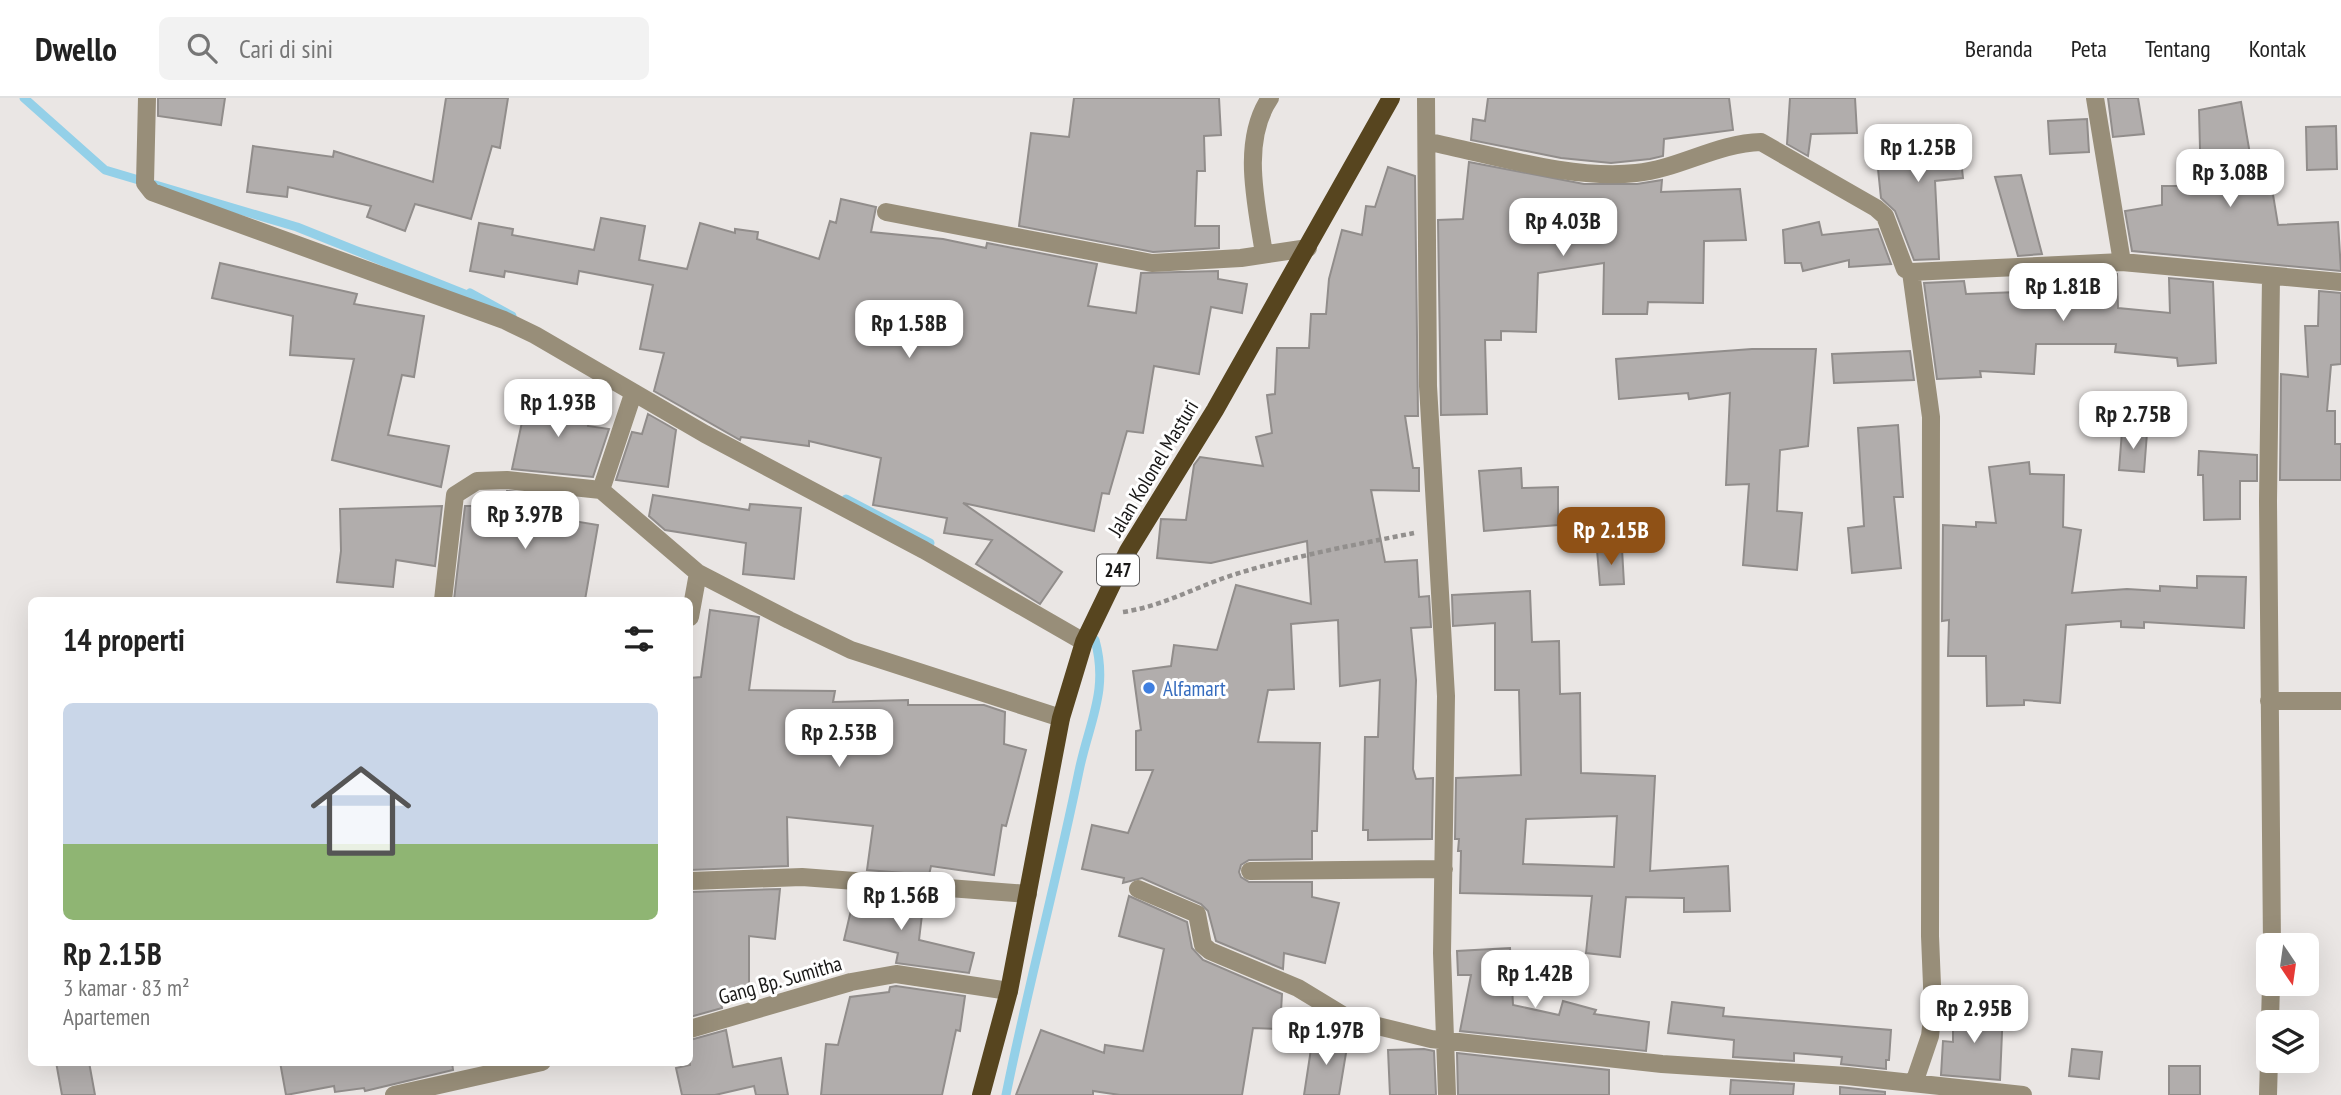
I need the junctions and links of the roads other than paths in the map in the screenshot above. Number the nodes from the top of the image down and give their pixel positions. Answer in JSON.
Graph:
{"nodes":[{"id":1,"x":147,"y":98,"type":"edge"},
{"id":2,"x":1270,"y":98,"type":"edge"},
{"id":3,"x":1391,"y":98,"type":"edge"},
{"id":4,"x":1426,"y":98,"type":"edge"},
{"id":5,"x":2095,"y":98,"type":"edge"},
{"id":6,"x":1429,"y":142,"type":"junction"},
{"id":7,"x":886,"y":212,"type":"dead end"},
{"id":8,"x":1308,"y":248,"type":"junction"},
{"id":9,"x":1264,"y":254,"type":"junction"},
{"id":10,"x":2122,"y":262,"type":"junction"},
{"id":11,"x":1911,"y":272,"type":"junction"},
{"id":12,"x":2271,"y":277,"type":"junction"},
{"id":13,"x":2341,"y":282,"type":"edge"},
{"id":14,"x":633,"y":394,"type":"junction"},
{"id":15,"x":601,"y":490,"type":"junction"},
{"id":16,"x":698,"y":573,"type":"junction"},
{"id":17,"x":443,"y":597,"type":"edge"},
{"id":18,"x":693,"y":600,"type":"edge"},
{"id":19,"x":1084,"y":642,"type":"junction"},
{"id":20,"x":2269,"y":701,"type":"junction"},
{"id":21,"x":2341,"y":701,"type":"edge"},
{"id":22,"x":1061,"y":718,"type":"junction"},
{"id":23,"x":1444,"y":869,"type":"junction"},
{"id":24,"x":1250,"y":871,"type":"dead end"},
{"id":25,"x":693,"y":881,"type":"edge"},
{"id":26,"x":1138,"y":889,"type":"dead end"},
{"id":27,"x":1028,"y":894,"type":"junction"},
{"id":28,"x":2272,"y":933,"type":"edge"},
{"id":29,"x":1009,"y":991,"type":"junction"},
{"id":30,"x":693,"y":1029,"type":"edge"},
{"id":31,"x":1447,"y":1040,"type":"junction"},
{"id":32,"x":524,"y":1066,"type":"edge"},
{"id":33,"x":2269,"y":1073,"type":"edge"},
{"id":34,"x":1914,"y":1083,"type":"junction"},
{"id":35,"x":394,"y":1095,"type":"edge"},
{"id":36,"x":981,"y":1095,"type":"edge"},
{"id":37,"x":1447,"y":1095,"type":"edge"},
{"id":38,"x":2023,"y":1095,"type":"edge"},
{"id":39,"x":2268,"y":1095,"type":"edge"}],
"edges":[{"from":1,"to":14,"type":"street"},
{"from":2,"to":9,"type":"street"},
{"from":3,"to":8,"type":"main road","name":"Jalan Kolonel Masturi","number":"247"},
{"from":4,"to":6,"type":"street"},
{"from":5,"to":10,"type":"street"},
{"from":6,"to":11,"type":"street"},
{"from":6,"to":23,"type":"street"},
{"from":7,"to":9,"type":"street"},
{"from":8,"to":9,"type":"street"},
{"from":8,"to":19,"type":"main road","name":"Jalan Kolonel Masturi","number":"247"},
{"from":10,"to":11,"type":"street"},
{"from":10,"to":12,"type":"street"},
{"from":11,"to":34,"type":"street"},
{"from":12,"to":13,"type":"street"},
{"from":12,"to":20,"type":"street"},
{"from":14,"to":15,"type":"street"},
{"from":14,"to":19,"type":"street"},
{"from":15,"to":16,"type":"street"},
{"from":15,"to":17,"type":"street"},
{"from":16,"to":18,"type":"street"},
{"from":16,"to":22,"type":"street"},
{"from":19,"to":22,"type":"main road","name":"Jalan Kolonel Masturi","number":"247"},
{"from":20,"to":21,"type":"street"},
{"from":20,"to":28,"type":"street"},
{"from":22,"to":27,"type":"main road","name":"Jalan Kolonel Masturi","number":"247"},
{"from":23,"to":24,"type":"street"},
{"from":23,"to":31,"type":"street"},
{"from":25,"to":27,"type":"street"},
{"from":26,"to":31,"type":"street"},
{"from":27,"to":29,"type":"main road","name":"Jalan Kolonel Masturi","number":"247"},
{"from":29,"to":30,"type":"street","name":"Gang Bp. Sumitha"},
{"from":29,"to":36,"type":"main road","name":"Jalan Kolonel Masturi","number":"247"},
{"from":31,"to":34,"type":"street"},
{"from":31,"to":37,"type":"street"},
{"from":32,"to":35,"type":"street"},
{"from":33,"to":39,"type":"street"},
{"from":34,"to":38,"type":"street"}]}
